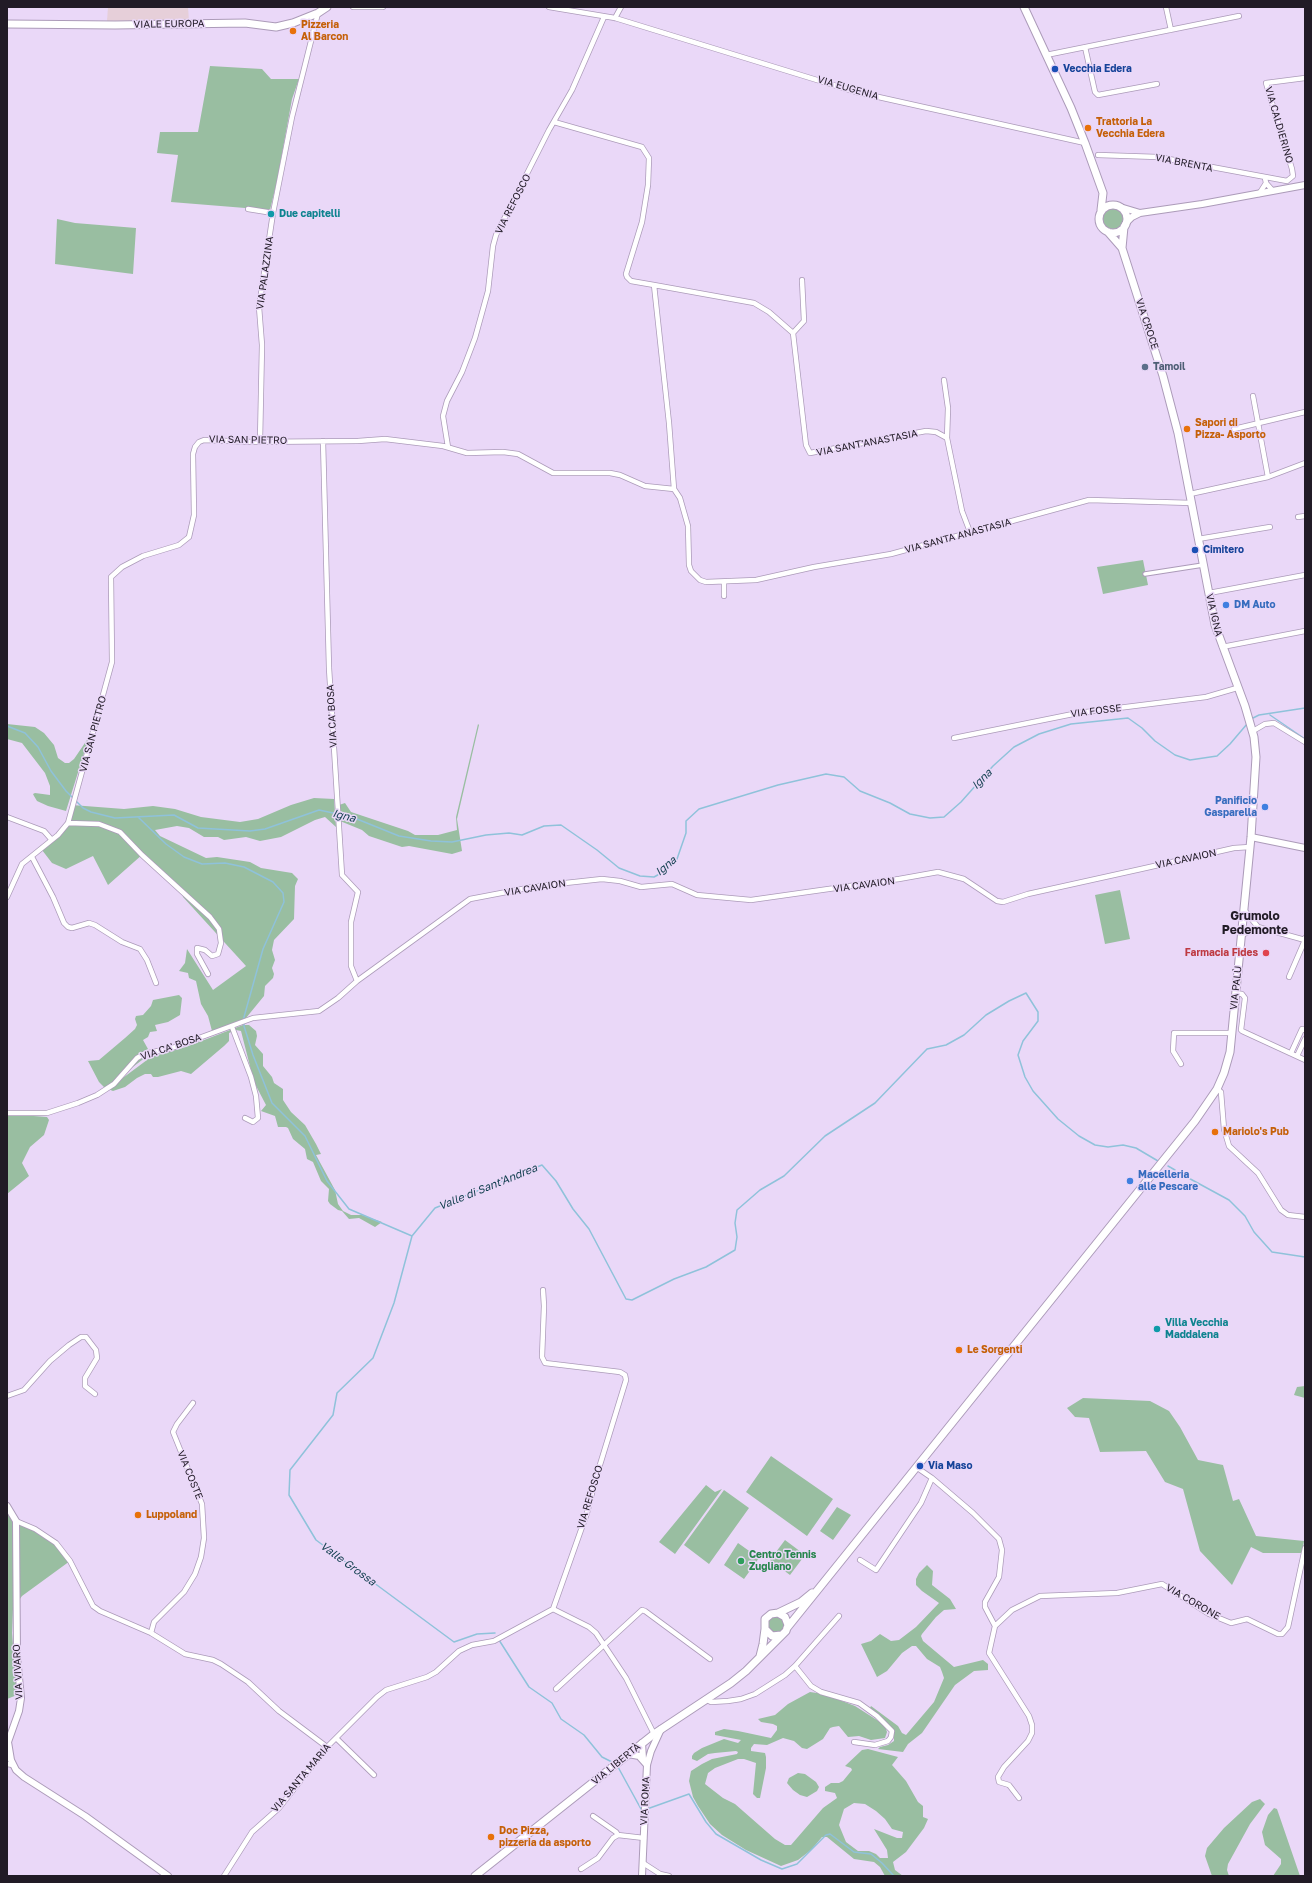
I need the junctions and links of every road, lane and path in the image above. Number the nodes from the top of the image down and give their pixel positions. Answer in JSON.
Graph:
{"nodes":[{"id":1,"x":327,"y":7,"type":"edge"},
{"id":2,"x":353,"y":7,"type":"edge"},
{"id":3,"x":383,"y":7,"type":"edge"},
{"id":4,"x":549,"y":7,"type":"edge"},
{"id":5,"x":621,"y":7,"type":"edge"},
{"id":6,"x":1024,"y":7,"type":"edge"},
{"id":7,"x":1166,"y":7,"type":"edge"},
{"id":8,"x":318,"y":13,"type":"junction"},
{"id":9,"x":1239,"y":16,"type":"dead end"},
{"id":10,"x":604,"y":17,"type":"junction"},
{"id":11,"x":615,"y":18,"type":"junction"},
{"id":12,"x":7,"y":24,"type":"edge"},
{"id":13,"x":1171,"y":30,"type":"junction"},
{"id":14,"x":1085,"y":47,"type":"junction"},
{"id":15,"x":1046,"y":55,"type":"junction"},
{"id":16,"x":1305,"y":78,"type":"edge"},
{"id":17,"x":1156,"y":84,"type":"dead end"},
{"id":18,"x":554,"y":122,"type":"junction"},
{"id":19,"x":1085,"y":143,"type":"junction"},
{"id":20,"x":1098,"y":155,"type":"dead end"},
{"id":21,"x":1265,"y":181,"type":"junction"},
{"id":22,"x":1305,"y":185,"type":"edge"},
{"id":23,"x":1273,"y":191,"type":"junction"},
{"id":24,"x":1103,"y":193,"type":"junction"},
{"id":25,"x":1259,"y":194,"type":"junction"},
{"id":26,"x":1118,"y":206,"type":"junction"},
{"id":27,"x":248,"y":209,"type":"dead end"},
{"id":28,"x":1101,"y":210,"type":"junction"},
{"id":29,"x":274,"y":213,"type":"junction"},
{"id":30,"x":1140,"y":213,"type":"junction"},
{"id":31,"x":1125,"y":226,"type":"junction"},
{"id":32,"x":1108,"y":232,"type":"junction"},
{"id":33,"x":1122,"y":248,"type":"junction"},
{"id":34,"x":802,"y":280,"type":"dead end"},
{"id":35,"x":654,"y":285,"type":"junction"},
{"id":36,"x":793,"y":333,"type":"junction"},
{"id":37,"x":944,"y":380,"type":"dead end"},
{"id":38,"x":1253,"y":396,"type":"dead end"},
{"id":39,"x":1305,"y":412,"type":"edge"},
{"id":40,"x":1259,"y":424,"type":"junction"},
{"id":41,"x":1234,"y":429,"type":"dead end"},
{"id":42,"x":947,"y":438,"type":"junction"},
{"id":43,"x":260,"y":441,"type":"junction"},
{"id":44,"x":323,"y":441,"type":"junction"},
{"id":45,"x":448,"y":447,"type":"junction"},
{"id":46,"x":1305,"y":463,"type":"edge"},
{"id":47,"x":1268,"y":477,"type":"junction"},
{"id":48,"x":674,"y":489,"type":"junction"},
{"id":49,"x":1190,"y":494,"type":"junction"},
{"id":50,"x":1192,"y":504,"type":"junction"},
{"id":51,"x":1305,"y":516,"type":"edge"},
{"id":52,"x":1298,"y":517,"type":"dead end"},
{"id":53,"x":1270,"y":527,"type":"dead end"},
{"id":54,"x":970,"y":532,"type":"junction"},
{"id":55,"x":1198,"y":539,"type":"junction"},
{"id":56,"x":1203,"y":565,"type":"junction"},
{"id":57,"x":1145,"y":574,"type":"dead end"},
{"id":58,"x":1305,"y":575,"type":"edge"},
{"id":59,"x":724,"y":582,"type":"junction"},
{"id":60,"x":1209,"y":593,"type":"junction"},
{"id":61,"x":724,"y":596,"type":"dead end"},
{"id":62,"x":1305,"y":631,"type":"edge"},
{"id":63,"x":1222,"y":647,"type":"junction"},
{"id":64,"x":1237,"y":688,"type":"junction"},
{"id":65,"x":1252,"y":729,"type":"junction"},
{"id":66,"x":954,"y":738,"type":"dead end"},
{"id":67,"x":1305,"y":742,"type":"edge"},
{"id":68,"x":7,"y":817,"type":"edge"},
{"id":69,"x":68,"y":823,"type":"junction"},
{"id":70,"x":1251,"y":837,"type":"junction"},
{"id":71,"x":51,"y":839,"type":"junction"},
{"id":72,"x":1250,"y":848,"type":"junction"},
{"id":73,"x":1305,"y":848,"type":"edge"},
{"id":74,"x":32,"y":857,"type":"junction"},
{"id":75,"x":7,"y":897,"type":"edge"},
{"id":76,"x":470,"y":899,"type":"joint"},
{"id":77,"x":1245,"y":911,"type":"junction"},
{"id":78,"x":1243,"y":924,"type":"junction"},
{"id":79,"x":1255,"y":926,"type":"junction"},
{"id":80,"x":1242,"y":936,"type":"junction"},
{"id":81,"x":1305,"y":939,"type":"edge"},
{"id":82,"x":208,"y":974,"type":"dead end"},
{"id":83,"x":1289,"y":977,"type":"dead end"},
{"id":84,"x":357,"y":981,"type":"junction"},
{"id":85,"x":156,"y":982,"type":"dead end"},
{"id":86,"x":1235,"y":995,"type":"junction"},
{"id":87,"x":232,"y":1027,"type":"junction"},
{"id":88,"x":1305,"y":1030,"type":"edge"},
{"id":89,"x":1231,"y":1033,"type":"junction"},
{"id":90,"x":1305,"y":1039,"type":"edge"},
{"id":91,"x":1291,"y":1054,"type":"junction"},
{"id":92,"x":1297,"y":1056,"type":"junction"},
{"id":93,"x":1305,"y":1060,"type":"edge"},
{"id":94,"x":1181,"y":1064,"type":"dead end"},
{"id":95,"x":1217,"y":1089,"type":"junction"},
{"id":96,"x":7,"y":1113,"type":"edge"},
{"id":97,"x":245,"y":1118,"type":"dead end"},
{"id":98,"x":1305,"y":1217,"type":"edge"},
{"id":99,"x":543,"y":1290,"type":"dead end"},
{"id":100,"x":95,"y":1394,"type":"dead end"},
{"id":101,"x":7,"y":1396,"type":"edge"},
{"id":102,"x":193,"y":1403,"type":"dead end"},
{"id":103,"x":916,"y":1467,"type":"junction"},
{"id":104,"x":932,"y":1478,"type":"junction"},
{"id":105,"x":7,"y":1506,"type":"edge"},
{"id":106,"x":16,"y":1521,"type":"junction"},
{"id":107,"x":1305,"y":1548,"type":"edge"},
{"id":108,"x":860,"y":1560,"type":"dead end"},
{"id":109,"x":821,"y":1584,"type":"junction"},
{"id":110,"x":553,"y":1609,"type":"junction"},
{"id":111,"x":778,"y":1613,"type":"junction"},
{"id":112,"x":839,"y":1616,"type":"dead end"},
{"id":113,"x":994,"y":1626,"type":"junction"},
{"id":114,"x":787,"y":1628,"type":"junction"},
{"id":115,"x":765,"y":1629,"type":"junction"},
{"id":116,"x":151,"y":1633,"type":"junction"},
{"id":117,"x":782,"y":1635,"type":"junction"},
{"id":118,"x":605,"y":1645,"type":"junction"},
{"id":119,"x":760,"y":1656,"type":"junction"},
{"id":120,"x":710,"y":1659,"type":"dead end"},
{"id":121,"x":795,"y":1666,"type":"junction"},
{"id":122,"x":556,"y":1689,"type":"dead end"},
{"id":123,"x":705,"y":1699,"type":"junction"},
{"id":124,"x":661,"y":1729,"type":"junction"},
{"id":125,"x":654,"y":1734,"type":"junction"},
{"id":126,"x":336,"y":1738,"type":"junction"},
{"id":127,"x":854,"y":1742,"type":"dead end"},
{"id":128,"x":642,"y":1743,"type":"junction"},
{"id":129,"x":327,"y":1748,"type":"junction"},
{"id":130,"x":651,"y":1750,"type":"junction"},
{"id":131,"x":628,"y":1754,"type":"junction"},
{"id":132,"x":643,"y":1759,"type":"junction"},
{"id":133,"x":10,"y":1764,"type":"edge"},
{"id":134,"x":647,"y":1765,"type":"junction"},
{"id":135,"x":374,"y":1775,"type":"dead end"},
{"id":136,"x":1020,"y":1798,"type":"dead end"},
{"id":137,"x":593,"y":1816,"type":"dead end"},
{"id":138,"x":618,"y":1835,"type":"junction"},
{"id":139,"x":644,"y":1838,"type":"junction"},
{"id":140,"x":643,"y":1863,"type":"junction"},
{"id":141,"x":581,"y":1869,"type":"dead end"},
{"id":142,"x":168,"y":1876,"type":"edge"},
{"id":143,"x":224,"y":1876,"type":"edge"},
{"id":144,"x":475,"y":1876,"type":"edge"},
{"id":145,"x":642,"y":1876,"type":"edge"},
{"id":146,"x":669,"y":1876,"type":"edge"}],
"edges":[{"from":1,"to":8,"type":"main road","name":"VIALE EUROPA"},
{"from":2,"to":3,"type":"street"},
{"from":4,"to":10,"type":"street"},
{"from":5,"to":11,"type":"street"},
{"from":6,"to":15,"type":"main road"},
{"from":7,"to":13,"type":"street"},
{"from":8,"to":12,"type":"main road","name":"VIALE EUROPA"},
{"from":8,"to":29,"type":"street","name":"VIA PALAZZINA"},
{"from":9,"to":13,"type":"street"},
{"from":10,"to":11,"type":"street"},
{"from":10,"to":18,"type":"street","name":"VIA REFOSCO"},
{"from":11,"to":19,"type":"street","name":"VIA EUGENIA"},
{"from":13,"to":14,"type":"street"},
{"from":14,"to":15,"type":"street"},
{"from":14,"to":17,"type":"street"},
{"from":15,"to":19,"type":"main road"},
{"from":16,"to":21,"type":"street","name":"VIA CALDIERINO"},
{"from":18,"to":35,"type":"street"},
{"from":18,"to":45,"type":"street","name":"VIA REFOSCO"},
{"from":19,"to":24,"type":"main road"},
{"from":20,"to":21,"type":"street","name":"VIA BRENTA"},
{"from":21,"to":23,"type":"street"},
{"from":21,"to":25,"type":"street"},
{"from":22,"to":23,"type":"street"},
{"from":23,"to":25,"type":"street"},
{"from":24,"to":26,"type":"main road"},
{"from":24,"to":28,"type":"main road"},
{"from":25,"to":30,"type":"street"},
{"from":26,"to":28,"type":"main road"},
{"from":26,"to":30,"type":"street"},
{"from":26,"to":31,"type":"main road","name":"VIA CROCE"},
{"from":27,"to":29,"type":"street"},
{"from":28,"to":32,"type":"main road","name":"VIA CROCE"},
{"from":29,"to":43,"type":"street","name":"VIA PALAZZINA"},
{"from":30,"to":31,"type":"street"},
{"from":31,"to":32,"type":"main road"},
{"from":31,"to":33,"type":"main road","name":"VIA CROCE"},
{"from":32,"to":33,"type":"main road","name":"VIA CROCE"},
{"from":33,"to":49,"type":"main road","name":"VIA CROCE"},
{"from":34,"to":36,"type":"street"},
{"from":35,"to":36,"type":"street"},
{"from":35,"to":48,"type":"street"},
{"from":36,"to":42,"type":"street","name":"VIA SANT'ANASTASIA"},
{"from":37,"to":42,"type":"street"},
{"from":38,"to":40,"type":"street"},
{"from":39,"to":40,"type":"street"},
{"from":40,"to":41,"type":"street"},
{"from":40,"to":47,"type":"street"},
{"from":42,"to":54,"type":"street"},
{"from":43,"to":44,"type":"street","name":"VIA SAN PIETRO"},
{"from":43,"to":69,"type":"street","name":"VIA SAN PIETRO"},
{"from":44,"to":45,"type":"street","name":"VIA SAN PIETRO"},
{"from":44,"to":84,"type":"street","name":"VIA CA' BOSA"},
{"from":45,"to":48,"type":"street"},
{"from":46,"to":47,"type":"street"},
{"from":47,"to":49,"type":"street"},
{"from":48,"to":59,"type":"street","name":"VIA SANTA ANASTASIA"},
{"from":49,"to":50,"type":"main road","name":"VIA IGNA"},
{"from":50,"to":54,"type":"street","name":"VIA SANTA ANASTASIA"},
{"from":50,"to":55,"type":"main road","name":"VIA IGNA"},
{"from":51,"to":52,"type":"street"},
{"from":53,"to":55,"type":"street"},
{"from":54,"to":59,"type":"street","name":"VIA SANTA ANASTASIA"},
{"from":55,"to":56,"type":"main road","name":"VIA IGNA"},
{"from":56,"to":57,"type":"street"},
{"from":56,"to":60,"type":"main road","name":"VIA IGNA"},
{"from":58,"to":60,"type":"street"},
{"from":59,"to":61,"type":"street"},
{"from":60,"to":63,"type":"main road","name":"VIA IGNA"},
{"from":62,"to":63,"type":"street"},
{"from":63,"to":64,"type":"main road","name":"VIA IGNA"},
{"from":64,"to":65,"type":"main road","name":"VIA IGNA"},
{"from":64,"to":66,"type":"street","name":"VIA FOSSE"},
{"from":65,"to":67,"type":"street"},
{"from":65,"to":70,"type":"main road","name":"VIA PALÙ"},
{"from":68,"to":71,"type":"street"},
{"from":69,"to":71,"type":"street"},
{"from":69,"to":82,"type":"street"},
{"from":70,"to":72,"type":"main road","name":"VIA PALÙ"},
{"from":70,"to":73,"type":"street"},
{"from":71,"to":74,"type":"street"},
{"from":72,"to":76,"type":"street","name":"VIA CAVAION"},
{"from":72,"to":77,"type":"main road","name":"VIA PALÙ"},
{"from":74,"to":75,"type":"street"},
{"from":74,"to":85,"type":"street"},
{"from":76,"to":84,"type":"street","name":"VIA CA' BOSA"},
{"from":77,"to":78,"type":"main road","name":"VIA PALÙ"},
{"from":77,"to":79,"type":"street"},
{"from":78,"to":79,"type":"street"},
{"from":78,"to":80,"type":"main road","name":"VIA PALÙ"},
{"from":79,"to":80,"type":"street"},
{"from":79,"to":81,"type":"street"},
{"from":80,"to":86,"type":"main road","name":"VIA PALÙ"},
{"from":81,"to":83,"type":"street"},
{"from":84,"to":87,"type":"street","name":"VIA CA' BOSA"},
{"from":86,"to":89,"type":"main road","name":"VIA PALÙ"},
{"from":86,"to":91,"type":"street"},
{"from":87,"to":96,"type":"street","name":"VIA CA' BOSA"},
{"from":87,"to":97,"type":"street"},
{"from":88,"to":91,"type":"street"},
{"from":89,"to":94,"type":"street"},
{"from":89,"to":95,"type":"main road","name":"VIA PALÙ"},
{"from":90,"to":92,"type":"street"},
{"from":91,"to":92,"type":"street"},
{"from":92,"to":93,"type":"street"},
{"from":95,"to":98,"type":"street"},
{"from":95,"to":103,"type":"main road","name":"VIA PALÙ"},
{"from":99,"to":110,"type":"street","name":"VIA REFOSCO"},
{"from":100,"to":101,"type":"street"},
{"from":102,"to":116,"type":"street","name":"VIA COSTE"},
{"from":103,"to":104,"type":"street"},
{"from":103,"to":109,"type":"main road"},
{"from":104,"to":108,"type":"street"},
{"from":104,"to":113,"type":"street"},
{"from":105,"to":106,"type":"street"},
{"from":106,"to":116,"type":"street"},
{"from":106,"to":133,"type":"street","name":"VIA VIVARO"},
{"from":107,"to":113,"type":"street","name":"VIA CORONE"},
{"from":109,"to":111,"type":"main road"},
{"from":109,"to":114,"type":"main road"},
{"from":110,"to":118,"type":"street"},
{"from":110,"to":126,"type":"street","name":"VIA SANTA MARIA"},
{"from":111,"to":114,"type":"main road"},
{"from":111,"to":115,"type":"main road"},
{"from":112,"to":121,"type":"street"},
{"from":113,"to":136,"type":"street"},
{"from":114,"to":117,"type":"main road"},
{"from":115,"to":117,"type":"main road"},
{"from":115,"to":119,"type":"main road"},
{"from":116,"to":129,"type":"street"},
{"from":117,"to":119,"type":"main road","name":"VIA LIBERTÀ"},
{"from":118,"to":120,"type":"street"},
{"from":118,"to":122,"type":"street"},
{"from":118,"to":125,"type":"street"},
{"from":119,"to":123,"type":"main road","name":"VIA LIBERTÀ"},
{"from":121,"to":123,"type":"street"},
{"from":121,"to":127,"type":"street"},
{"from":123,"to":124,"type":"main road","name":"VIA LIBERTÀ"},
{"from":124,"to":125,"type":"main road","name":"VIA LIBERTÀ"},
{"from":124,"to":130,"type":"street","name":"VIA ROMA"},
{"from":125,"to":128,"type":"main road","name":"VIA LIBERTÀ"},
{"from":126,"to":129,"type":"street","name":"VIA SANTA MARIA"},
{"from":126,"to":135,"type":"street","name":"VIA SANTA MARIA"},
{"from":128,"to":130,"type":"street"},
{"from":128,"to":131,"type":"main road","name":"VIA LIBERTÀ"},
{"from":128,"to":132,"type":"street"},
{"from":129,"to":143,"type":"street","name":"VIA SANTA MARIA"},
{"from":130,"to":134,"type":"street","name":"VIA ROMA"},
{"from":131,"to":132,"type":"street"},
{"from":131,"to":144,"type":"main road","name":"VIA LIBERTÀ"},
{"from":132,"to":134,"type":"street","name":"VIA ROMA"},
{"from":133,"to":142,"type":"street","name":"VIA VIVARO"},
{"from":134,"to":139,"type":"street","name":"VIA ROMA"},
{"from":137,"to":138,"type":"street"},
{"from":138,"to":139,"type":"street","name":"VIA ROMA"},
{"from":138,"to":141,"type":"street"},
{"from":139,"to":140,"type":"street","name":"VIA ROMA"},
{"from":140,"to":145,"type":"street","name":"VIA ROMA"},
{"from":140,"to":146,"type":"street"}]}
